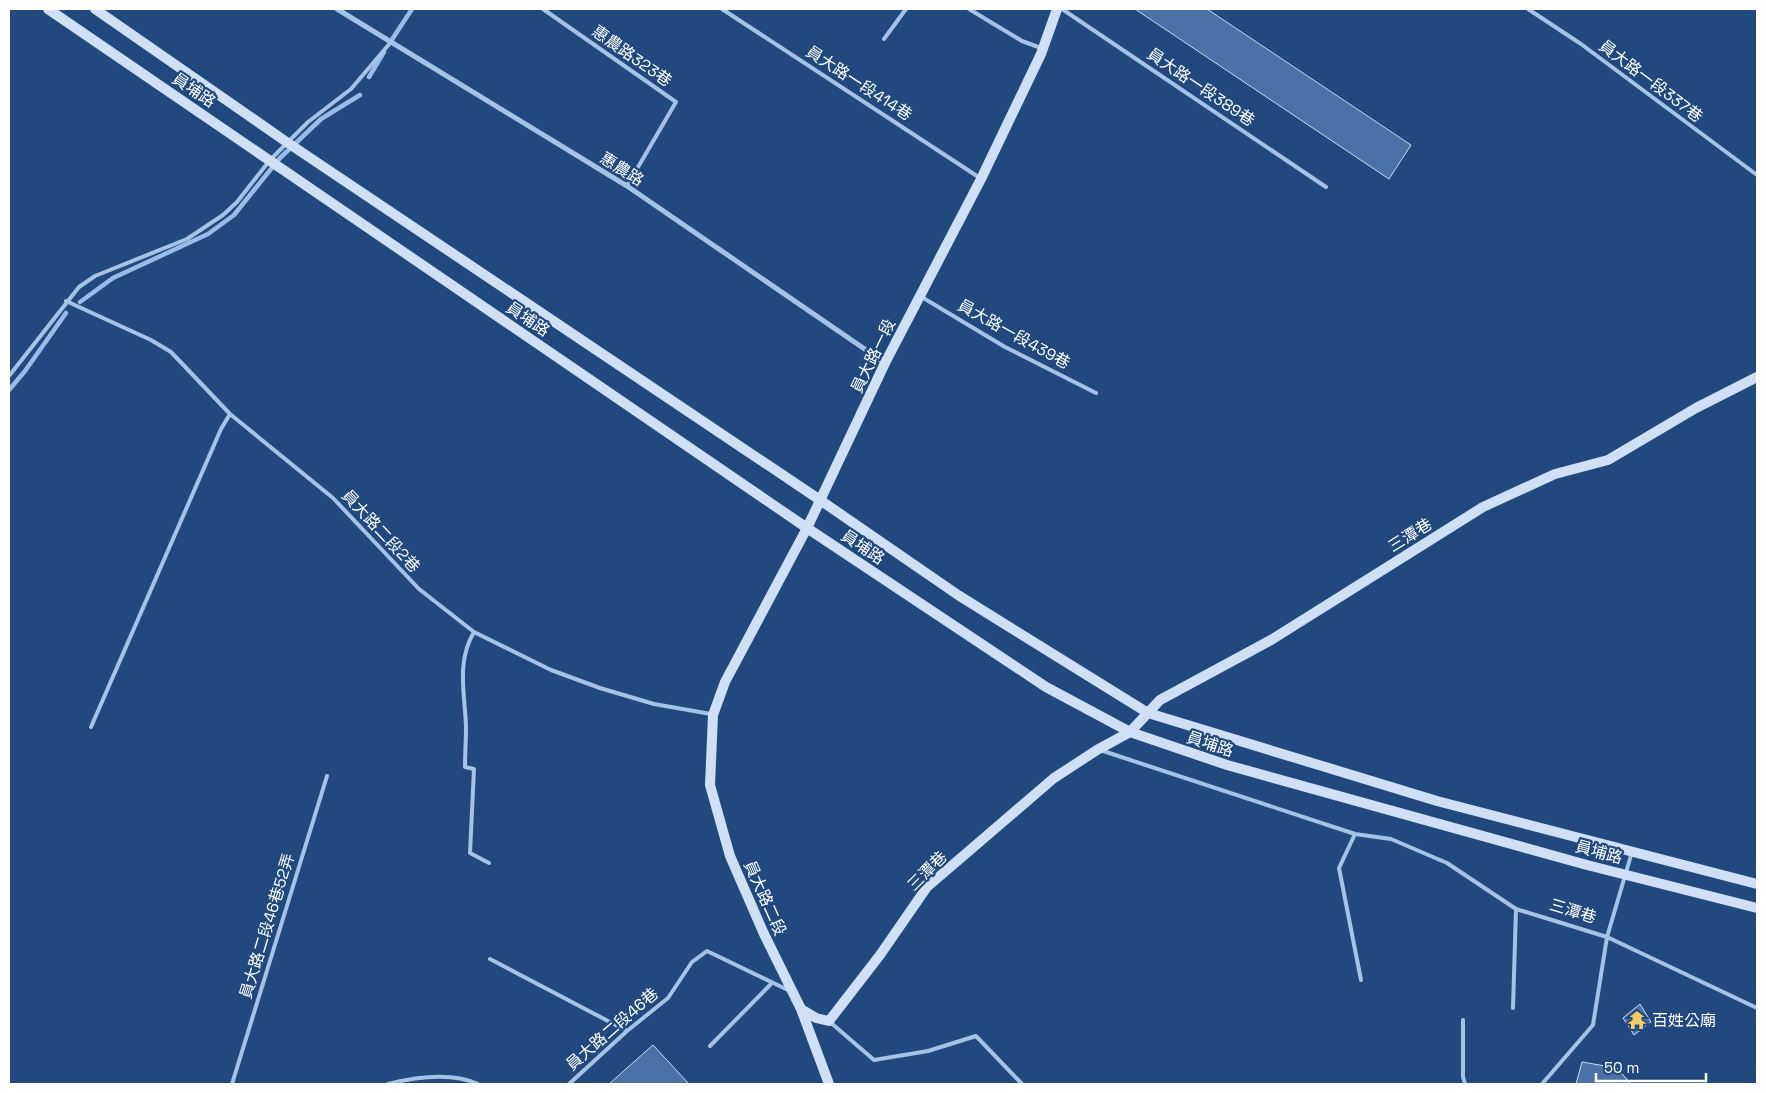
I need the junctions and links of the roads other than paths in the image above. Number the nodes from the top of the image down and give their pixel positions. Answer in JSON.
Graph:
{"nodes":[{"id":1,"x":48,"y":9,"type":"edge"},
{"id":2,"x":95,"y":9,"type":"edge"},
{"id":3,"x":336,"y":9,"type":"edge"},
{"id":4,"x":543,"y":9,"type":"edge"},
{"id":5,"x":722,"y":9,"type":"edge"},
{"id":6,"x":906,"y":9,"type":"edge"},
{"id":7,"x":969,"y":9,"type":"edge"},
{"id":8,"x":1058,"y":9,"type":"edge"},
{"id":9,"x":1062,"y":9,"type":"edge"},
{"id":10,"x":1528,"y":9,"type":"edge"},
{"id":11,"x":884,"y":39,"type":"dead end"},
{"id":12,"x":391,"y":42,"type":"junction"},
{"id":13,"x":1043,"y":49,"type":"junction"},
{"id":14,"x":288,"y":143,"type":"junction"},
{"id":15,"x":270,"y":160,"type":"junction"},
{"id":16,"x":1757,"y":175,"type":"edge"},
{"id":17,"x":981,"y":179,"type":"junction"},
{"id":18,"x":627,"y":186,"type":"junction"},
{"id":19,"x":1326,"y":187,"type":"dead end"},
{"id":20,"x":920,"y":296,"type":"junction"},
{"id":21,"x":66,"y":301,"type":"junction"},
{"id":22,"x":885,"y":363,"type":"junction"},
{"id":23,"x":9,"y":376,"type":"edge"},
{"id":24,"x":1757,"y":378,"type":"edge"},
{"id":25,"x":1096,"y":393,"type":"dead end"},
{"id":26,"x":230,"y":414,"type":"junction"},
{"id":27,"x":820,"y":500,"type":"junction"},
{"id":28,"x":807,"y":528,"type":"junction"},
{"id":29,"x":474,"y":632,"type":"junction"},
{"id":30,"x":1148,"y":713,"type":"junction"},
{"id":31,"x":713,"y":715,"type":"junction"},
{"id":32,"x":91,"y":727,"type":"dead end"},
{"id":33,"x":1130,"y":732,"type":"junction"},
{"id":34,"x":1097,"y":750,"type":"junction"},
{"id":35,"x":327,"y":776,"type":"dead end"},
{"id":36,"x":1355,"y":834,"type":"junction"},
{"id":37,"x":1632,"y":852,"type":"junction"},
{"id":38,"x":489,"y":863,"type":"dead end"},
{"id":39,"x":1626,"y":875,"type":"junction"},
{"id":40,"x":1757,"y":884,"type":"edge"},
{"id":41,"x":1757,"y":908,"type":"edge"},
{"id":42,"x":1516,"y":910,"type":"junction"},
{"id":43,"x":1607,"y":937,"type":"junction"},
{"id":44,"x":490,"y":959,"type":"dead end"},
{"id":45,"x":1361,"y":980,"type":"dead end"},
{"id":46,"x":772,"y":983,"type":"junction"},
{"id":47,"x":792,"y":992,"type":"junction"},
{"id":48,"x":1513,"y":1008,"type":"dead end"},
{"id":49,"x":1757,"y":1008,"type":"edge"},
{"id":50,"x":801,"y":1009,"type":"junction"},
{"id":51,"x":1463,"y":1020,"type":"dead end"},
{"id":52,"x":829,"y":1021,"type":"junction"},
{"id":53,"x":627,"y":1031,"type":"junction"},
{"id":54,"x":710,"y":1046,"type":"dead end"},
{"id":55,"x":410,"y":1079,"type":"junction"},
{"id":56,"x":232,"y":1084,"type":"edge"},
{"id":57,"x":388,"y":1084,"type":"edge"},
{"id":58,"x":409,"y":1084,"type":"edge"},
{"id":59,"x":478,"y":1084,"type":"edge"},
{"id":60,"x":569,"y":1084,"type":"edge"},
{"id":61,"x":828,"y":1084,"type":"edge"},
{"id":62,"x":1022,"y":1084,"type":"edge"},
{"id":63,"x":1465,"y":1084,"type":"edge"},
{"id":64,"x":1542,"y":1084,"type":"edge"}],
"edges":[{"from":1,"to":15,"type":"street","name":"員埔路"},
{"from":2,"to":14,"type":"street","name":"員埔路"},
{"from":3,"to":12,"type":"street","name":"惠農路"},
{"from":4,"to":18,"type":"lane","name":"惠農路323巷"},
{"from":5,"to":17,"type":"lane","name":"員大路一段414巷"},
{"from":6,"to":11,"type":"lane"},
{"from":7,"to":13,"type":"lane"},
{"from":8,"to":13,"type":"street","name":"員大路一段"},
{"from":9,"to":19,"type":"lane","name":"員大路一段389巷"},
{"from":10,"to":16,"type":"lane","name":"員大路一段337巷"},
{"from":12,"to":14,"type":"lane"},
{"from":12,"to":18,"type":"street","name":"惠農路"},
{"from":13,"to":17,"type":"street","name":"員大路一段"},
{"from":14,"to":15,"type":"lane"},
{"from":14,"to":27,"type":"street","name":"員埔路"},
{"from":15,"to":21,"type":"lane"},
{"from":15,"to":28,"type":"street","name":"員埔路"},
{"from":17,"to":20,"type":"street","name":"員大路一段"},
{"from":18,"to":22,"type":"street","name":"惠農路"},
{"from":20,"to":22,"type":"street","name":"員大路一段"},
{"from":20,"to":25,"type":"lane","name":"員大路一段439巷"},
{"from":21,"to":23,"type":"lane"},
{"from":21,"to":26,"type":"lane","name":"員大路二段2巷"},
{"from":22,"to":27,"type":"street","name":"員大路一段"},
{"from":24,"to":30,"type":"street","name":"三潭巷"},
{"from":26,"to":29,"type":"lane","name":"員大路二段2巷"},
{"from":26,"to":32,"type":"lane"},
{"from":27,"to":28,"type":"street","name":"員大路一段"},
{"from":27,"to":30,"type":"street","name":"員埔路"},
{"from":28,"to":31,"type":"street","name":"員大路一段"},
{"from":28,"to":33,"type":"street","name":"員埔路"},
{"from":29,"to":31,"type":"lane","name":"員大路二段2巷"},
{"from":29,"to":38,"type":"lane"},
{"from":30,"to":33,"type":"street","name":"三潭巷"},
{"from":30,"to":37,"type":"street","name":"員埔路"},
{"from":31,"to":47,"type":"street","name":"員大路二段"},
{"from":33,"to":34,"type":"street","name":"三潭巷"},
{"from":33,"to":39,"type":"street","name":"員埔路"},
{"from":34,"to":36,"type":"lane","name":"三潭巷"},
{"from":34,"to":52,"type":"street","name":"三潭巷"},
{"from":35,"to":56,"type":"lane","name":"員大路二段46巷52弄"},
{"from":36,"to":42,"type":"lane","name":"三潭巷"},
{"from":36,"to":45,"type":"lane"},
{"from":37,"to":39,"type":"lane"},
{"from":37,"to":40,"type":"street","name":"員埔路"},
{"from":39,"to":41,"type":"street","name":"員埔路"},
{"from":39,"to":43,"type":"lane"},
{"from":42,"to":43,"type":"lane","name":"三潭巷"},
{"from":42,"to":48,"type":"lane"},
{"from":43,"to":49,"type":"lane","name":"三潭巷"},
{"from":43,"to":64,"type":"lane"},
{"from":44,"to":53,"type":"lane"},
{"from":46,"to":47,"type":"lane","name":"員大路二段46巷"},
{"from":46,"to":53,"type":"lane","name":"員大路二段46巷"},
{"from":46,"to":54,"type":"lane"},
{"from":47,"to":50,"type":"street","name":"員大路二段"},
{"from":50,"to":52,"type":"street"},
{"from":50,"to":61,"type":"street","name":"員大路二段"},
{"from":51,"to":63,"type":"lane"},
{"from":52,"to":62,"type":"lane"},
{"from":53,"to":60,"type":"lane","name":"員大路二段46巷"},
{"from":55,"to":57,"type":"lane"},
{"from":55,"to":58,"type":"lane"},
{"from":55,"to":59,"type":"lane"}]}
